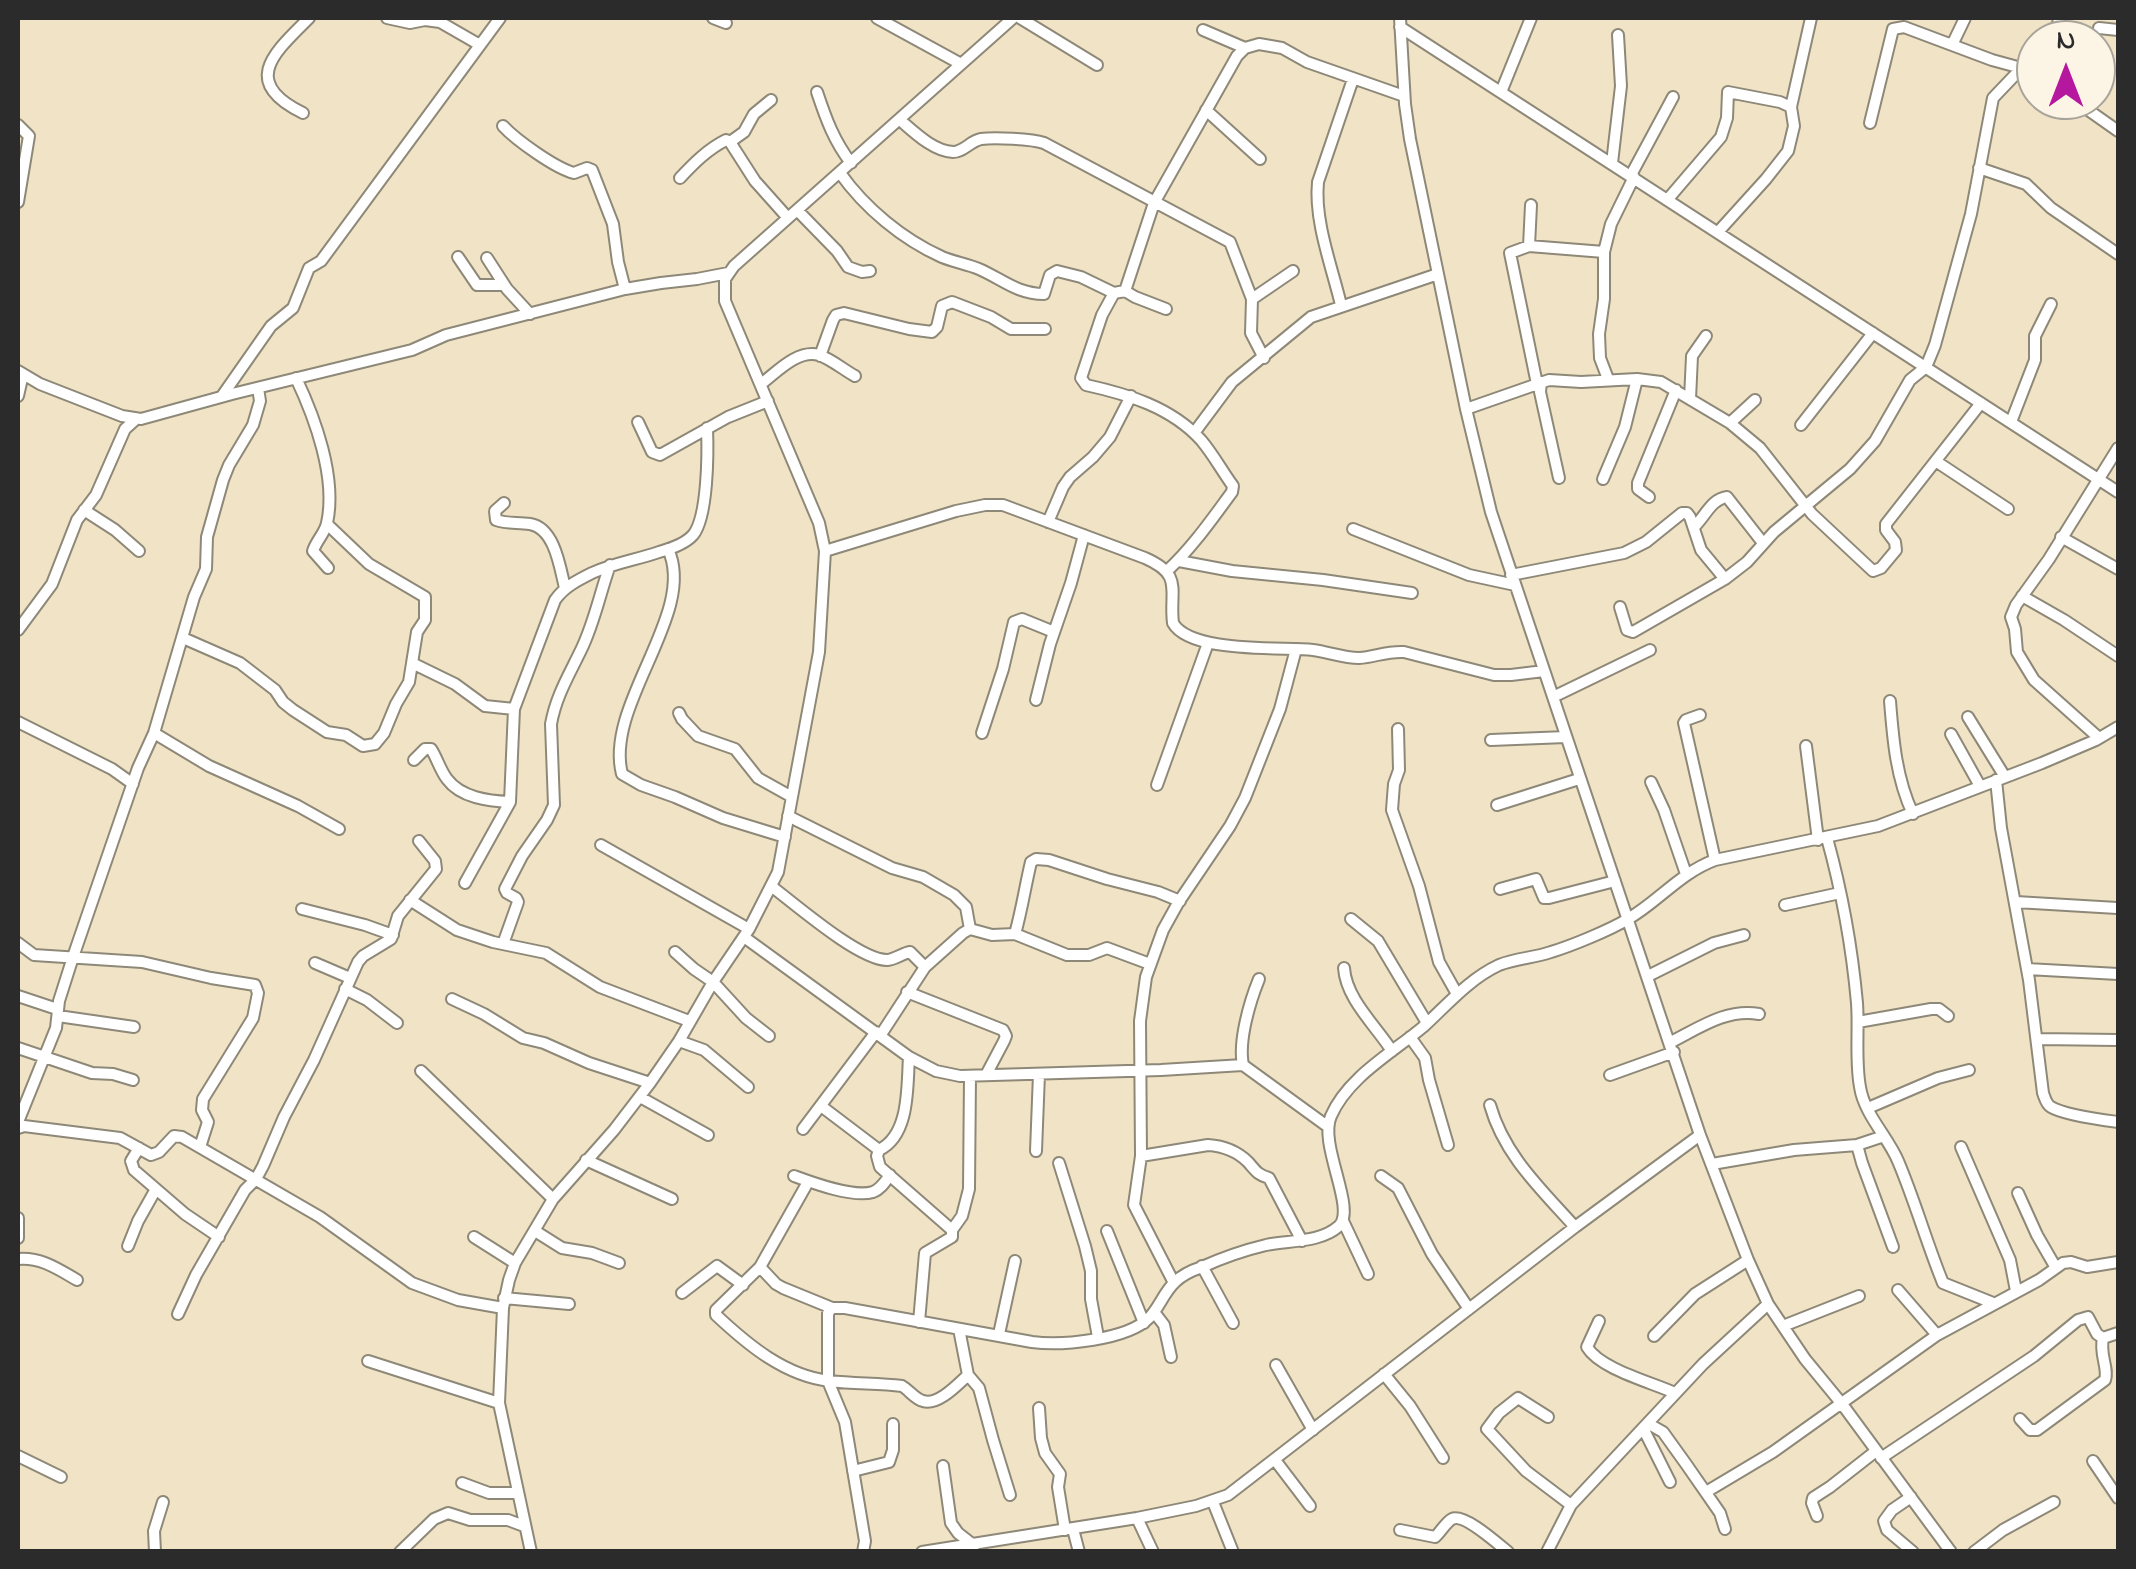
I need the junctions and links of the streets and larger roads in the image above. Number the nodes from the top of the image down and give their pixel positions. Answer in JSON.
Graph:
{"nodes":[{"id":1,"x":309,"y":18,"type":"edge"},
{"id":2,"x":387,"y":18,"type":"edge"},
{"id":3,"x":500,"y":18,"type":"edge"},
{"id":4,"x":713,"y":18,"type":"edge"},
{"id":5,"x":877,"y":18,"type":"edge"},
{"id":6,"x":1016,"y":18,"type":"edge"},
{"id":7,"x":1531,"y":18,"type":"edge"},
{"id":8,"x":1811,"y":18,"type":"edge"},
{"id":9,"x":1965,"y":18,"type":"edge"},
{"id":10,"x":1400,"y":22,"type":"edge"},
{"id":11,"x":726,"y":23,"type":"dead end"},
{"id":12,"x":1203,"y":30,"type":"dead end"},
{"id":13,"x":1618,"y":35,"type":"dead end"},
{"id":14,"x":1952,"y":45,"type":"junction"},
{"id":15,"x":480,"y":46,"type":"junction"},
{"id":16,"x":1245,"y":48,"type":"junction"},
{"id":17,"x":961,"y":64,"type":"junction"},
{"id":18,"x":1097,"y":65,"type":"dead end"},
{"id":19,"x":2016,"y":66,"type":"edge"},
{"id":20,"x":2016,"y":74,"type":"edge"},
{"id":21,"x":1353,"y":79,"type":"junction"},
{"id":22,"x":817,"y":92,"type":"dead end"},
{"id":23,"x":1501,"y":92,"type":"junction"},
{"id":24,"x":1404,"y":96,"type":"junction"},
{"id":25,"x":1673,"y":97,"type":"dead end"},
{"id":26,"x":771,"y":100,"type":"dead end"},
{"id":27,"x":1791,"y":107,"type":"junction"},
{"id":28,"x":1206,"y":110,"type":"junction"},
{"id":29,"x":302,"y":113,"type":"dead end"},
{"id":30,"x":900,"y":120,"type":"junction"},
{"id":31,"x":1870,"y":123,"type":"dead end"},
{"id":32,"x":18,"y":125,"type":"edge"},
{"id":33,"x":502,"y":126,"type":"dead end"},
{"id":34,"x":730,"y":142,"type":"junction"},
{"id":35,"x":1260,"y":159,"type":"dead end"},
{"id":36,"x":851,"y":163,"type":"junction"},
{"id":37,"x":1612,"y":163,"type":"junction"},
{"id":38,"x":1980,"y":168,"type":"junction"},
{"id":39,"x":840,"y":174,"type":"junction"},
{"id":40,"x":1633,"y":176,"type":"junction"},
{"id":41,"x":680,"y":178,"type":"dead end"},
{"id":42,"x":1668,"y":200,"type":"junction"},
{"id":43,"x":18,"y":202,"type":"edge"},
{"id":44,"x":1154,"y":203,"type":"junction"},
{"id":45,"x":1531,"y":205,"type":"dead end"},
{"id":46,"x":792,"y":214,"type":"junction"},
{"id":47,"x":1718,"y":232,"type":"junction"},
{"id":48,"x":1528,"y":246,"type":"junction"},
{"id":49,"x":1604,"y":252,"type":"junction"},
{"id":50,"x":2118,"y":254,"type":"edge"},
{"id":51,"x":458,"y":257,"type":"dead end"},
{"id":52,"x":487,"y":258,"type":"dead end"},
{"id":53,"x":1294,"y":271,"type":"dead end"},
{"id":54,"x":870,"y":272,"type":"dead end"},
{"id":55,"x":728,"y":273,"type":"junction"},
{"id":56,"x":1438,"y":274,"type":"junction"},
{"id":57,"x":697,"y":280,"type":"junction"},
{"id":58,"x":504,"y":284,"type":"junction"},
{"id":59,"x":625,"y":290,"type":"junction"},
{"id":60,"x":1119,"y":292,"type":"junction"},
{"id":61,"x":1252,"y":299,"type":"junction"},
{"id":62,"x":725,"y":301,"type":"junction"},
{"id":63,"x":2051,"y":304,"type":"dead end"},
{"id":64,"x":1341,"y":305,"type":"junction"},
{"id":65,"x":1166,"y":309,"type":"dead end"},
{"id":66,"x":530,"y":314,"type":"junction"},
{"id":67,"x":1045,"y":328,"type":"dead end"},
{"id":68,"x":1873,"y":333,"type":"junction"},
{"id":69,"x":1706,"y":336,"type":"dead end"},
{"id":70,"x":820,"y":356,"type":"junction"},
{"id":71,"x":1264,"y":358,"type":"junction"},
{"id":72,"x":1926,"y":367,"type":"junction"},
{"id":73,"x":20,"y":373,"type":"edge"},
{"id":74,"x":855,"y":376,"type":"dead end"},
{"id":75,"x":235,"y":378,"type":"junction"},
{"id":76,"x":296,"y":378,"type":"junction"},
{"id":77,"x":1608,"y":379,"type":"junction"},
{"id":78,"x":1637,"y":379,"type":"junction"},
{"id":79,"x":40,"y":384,"type":"junction"},
{"id":80,"x":761,"y":384,"type":"junction"},
{"id":81,"x":1538,"y":386,"type":"junction"},
{"id":82,"x":258,"y":388,"type":"junction"},
{"id":83,"x":1676,"y":390,"type":"junction"},
{"id":84,"x":242,"y":391,"type":"junction"},
{"id":85,"x":19,"y":394,"type":"edge"},
{"id":86,"x":222,"y":396,"type":"junction"},
{"id":87,"x":1131,"y":396,"type":"junction"},
{"id":88,"x":1690,"y":398,"type":"junction"},
{"id":89,"x":1755,"y":400,"type":"dead end"},
{"id":90,"x":768,"y":401,"type":"junction"},
{"id":91,"x":1981,"y":403,"type":"junction"},
{"id":92,"x":1466,"y":408,"type":"junction"},
{"id":93,"x":122,"y":416,"type":"junction"},
{"id":94,"x":135,"y":420,"type":"junction"},
{"id":95,"x":638,"y":422,"type":"dead end"},
{"id":96,"x":2011,"y":422,"type":"junction"},
{"id":97,"x":1730,"y":423,"type":"junction"},
{"id":98,"x":1801,"y":425,"type":"dead end"},
{"id":99,"x":707,"y":428,"type":"junction"},
{"id":100,"x":126,"y":429,"type":"junction"},
{"id":101,"x":1194,"y":433,"type":"junction"},
{"id":102,"x":2118,"y":448,"type":"edge"},
{"id":103,"x":1937,"y":462,"type":"junction"},
{"id":104,"x":1559,"y":478,"type":"dead end"},
{"id":105,"x":1603,"y":479,"type":"dead end"},
{"id":106,"x":2098,"y":481,"type":"junction"},
{"id":107,"x":2118,"y":492,"type":"edge"},
{"id":108,"x":1650,"y":497,"type":"dead end"},
{"id":109,"x":504,"y":503,"type":"dead end"},
{"id":110,"x":1807,"y":506,"type":"junction"},
{"id":111,"x":2008,"y":509,"type":"dead end"},
{"id":112,"x":84,"y":510,"type":"junction"},
{"id":113,"x":1048,"y":522,"type":"junction"},
{"id":114,"x":327,"y":524,"type":"junction"},
{"id":115,"x":1694,"y":527,"type":"junction"},
{"id":116,"x":1353,"y":528,"type":"dead end"},
{"id":117,"x":1084,"y":535,"type":"junction"},
{"id":118,"x":2062,"y":537,"type":"junction"},
{"id":119,"x":1763,"y":543,"type":"junction"},
{"id":120,"x":668,"y":549,"type":"junction"},
{"id":121,"x":138,"y":551,"type":"dead end"},
{"id":122,"x":825,"y":551,"type":"junction"},
{"id":123,"x":1179,"y":561,"type":"junction"},
{"id":124,"x":610,"y":566,"type":"junction"},
{"id":125,"x":328,"y":568,"type":"dead end"},
{"id":126,"x":2118,"y":569,"type":"edge"},
{"id":127,"x":1167,"y":571,"type":"junction"},
{"id":128,"x":1725,"y":579,"type":"junction"},
{"id":129,"x":1513,"y":580,"type":"junction"},
{"id":130,"x":566,"y":588,"type":"junction"},
{"id":131,"x":1412,"y":593,"type":"dead end"},
{"id":132,"x":2022,"y":596,"type":"junction"},
{"id":133,"x":1620,"y":606,"type":"dead end"},
{"id":134,"x":18,"y":630,"type":"edge"},
{"id":135,"x":1054,"y":632,"type":"junction"},
{"id":136,"x":183,"y":638,"type":"junction"},
{"id":137,"x":1208,"y":643,"type":"junction"},
{"id":138,"x":1296,"y":649,"type":"junction"},
{"id":139,"x":1650,"y":650,"type":"dead end"},
{"id":140,"x":2118,"y":656,"type":"edge"},
{"id":141,"x":412,"y":662,"type":"junction"},
{"id":142,"x":1544,"y":670,"type":"junction"},
{"id":143,"x":1553,"y":697,"type":"junction"},
{"id":144,"x":1036,"y":700,"type":"dead end"},
{"id":145,"x":1890,"y":700,"type":"dead end"},
{"id":146,"x":514,"y":709,"type":"junction"},
{"id":147,"x":679,"y":712,"type":"dead end"},
{"id":148,"x":1700,"y":715,"type":"dead end"},
{"id":149,"x":1968,"y":717,"type":"dead end"},
{"id":150,"x":18,"y":722,"type":"edge"},
{"id":151,"x":2118,"y":728,"type":"edge"},
{"id":152,"x":1398,"y":729,"type":"dead end"},
{"id":153,"x":154,"y":733,"type":"junction"},
{"id":154,"x":982,"y":734,"type":"dead end"},
{"id":155,"x":1951,"y":734,"type":"dead end"},
{"id":156,"x":1566,"y":736,"type":"junction"},
{"id":157,"x":2099,"y":738,"type":"junction"},
{"id":158,"x":1491,"y":740,"type":"dead end"},
{"id":159,"x":1806,"y":746,"type":"dead end"},
{"id":160,"x":414,"y":760,"type":"dead end"},
{"id":161,"x":138,"y":768,"type":"junction"},
{"id":162,"x":112,"y":769,"type":"junction"},
{"id":163,"x":1579,"y":779,"type":"junction"},
{"id":164,"x":2000,"y":779,"type":"junction"},
{"id":165,"x":1651,"y":782,"type":"dead end"},
{"id":166,"x":133,"y":784,"type":"junction"},
{"id":167,"x":1157,"y":785,"type":"dead end"},
{"id":168,"x":1980,"y":786,"type":"junction"},
{"id":169,"x":792,"y":797,"type":"junction"},
{"id":170,"x":510,"y":802,"type":"junction"},
{"id":171,"x":1497,"y":806,"type":"dead end"},
{"id":172,"x":1914,"y":814,"type":"junction"},
{"id":173,"x":788,"y":816,"type":"junction"},
{"id":174,"x":338,"y":829,"type":"dead end"},
{"id":175,"x":784,"y":837,"type":"junction"},
{"id":176,"x":1822,"y":839,"type":"junction"},
{"id":177,"x":419,"y":840,"type":"dead end"},
{"id":178,"x":601,"y":845,"type":"dead end"},
{"id":179,"x":1715,"y":860,"type":"junction"},
{"id":180,"x":1686,"y":874,"type":"junction"},
{"id":181,"x":1615,"y":881,"type":"junction"},
{"id":182,"x":465,"y":882,"type":"dead end"},
{"id":183,"x":771,"y":886,"type":"junction"},
{"id":184,"x":1500,"y":888,"type":"dead end"},
{"id":185,"x":1840,"y":893,"type":"junction"},
{"id":186,"x":410,"y":900,"type":"junction"},
{"id":187,"x":1180,"y":901,"type":"junction"},
{"id":188,"x":2016,"y":902,"type":"junction"},
{"id":189,"x":1785,"y":905,"type":"dead end"},
{"id":190,"x":2117,"y":908,"type":"edge"},
{"id":191,"x":302,"y":910,"type":"dead end"},
{"id":192,"x":1351,"y":919,"type":"dead end"},
{"id":193,"x":1628,"y":920,"type":"junction"},
{"id":194,"x":970,"y":929,"type":"junction"},
{"id":195,"x":746,"y":933,"type":"junction"},
{"id":196,"x":1015,"y":934,"type":"junction"},
{"id":197,"x":392,"y":935,"type":"junction"},
{"id":198,"x":1744,"y":935,"type":"dead end"},
{"id":199,"x":18,"y":943,"type":"edge"},
{"id":200,"x":503,"y":944,"type":"junction"},
{"id":201,"x":676,"y":952,"type":"dead end"},
{"id":202,"x":73,"y":957,"type":"junction"},
{"id":203,"x":315,"y":963,"type":"dead end"},
{"id":204,"x":1150,"y":964,"type":"junction"},
{"id":205,"x":925,"y":967,"type":"junction"},
{"id":206,"x":1344,"y":968,"type":"dead end"},
{"id":207,"x":2027,"y":969,"type":"junction"},
{"id":208,"x":2118,"y":974,"type":"edge"},
{"id":209,"x":1648,"y":976,"type":"junction"},
{"id":210,"x":1259,"y":979,"type":"dead end"},
{"id":211,"x":713,"y":982,"type":"junction"},
{"id":212,"x":348,"y":984,"type":"junction"},
{"id":213,"x":907,"y":992,"type":"junction"},
{"id":214,"x":706,"y":994,"type":"junction"},
{"id":215,"x":1457,"y":994,"type":"junction"},
{"id":216,"x":18,"y":996,"type":"edge"},
{"id":217,"x":725,"y":997,"type":"junction"},
{"id":218,"x":452,"y":999,"type":"dead end"},
{"id":219,"x":58,"y":1013,"type":"junction"},
{"id":220,"x":1759,"y":1014,"type":"dead end"},
{"id":221,"x":1948,"y":1016,"type":"dead end"},
{"id":222,"x":689,"y":1021,"type":"junction"},
{"id":223,"x":1858,"y":1022,"type":"junction"},
{"id":224,"x":397,"y":1023,"type":"dead end"},
{"id":225,"x":1426,"y":1023,"type":"junction"},
{"id":226,"x":134,"y":1027,"type":"dead end"},
{"id":227,"x":878,"y":1034,"type":"junction"},
{"id":228,"x":769,"y":1036,"type":"dead end"},
{"id":229,"x":1410,"y":1037,"type":"junction"},
{"id":230,"x":2038,"y":1039,"type":"junction"},
{"id":231,"x":679,"y":1040,"type":"junction"},
{"id":232,"x":2118,"y":1040,"type":"edge"},
{"id":233,"x":1672,"y":1047,"type":"junction"},
{"id":234,"x":18,"y":1048,"type":"edge"},
{"id":235,"x":1392,"y":1051,"type":"junction"},
{"id":236,"x":44,"y":1056,"type":"junction"},
{"id":237,"x":910,"y":1057,"type":"junction"},
{"id":238,"x":1244,"y":1065,"type":"junction"},
{"id":239,"x":1969,"y":1070,"type":"dead end"},
{"id":240,"x":1142,"y":1071,"type":"junction"},
{"id":241,"x":421,"y":1072,"type":"dead end"},
{"id":242,"x":1039,"y":1074,"type":"junction"},
{"id":243,"x":986,"y":1075,"type":"junction"},
{"id":244,"x":1610,"y":1075,"type":"dead end"},
{"id":245,"x":970,"y":1076,"type":"junction"},
{"id":246,"x":133,"y":1080,"type":"dead end"},
{"id":247,"x":650,"y":1084,"type":"junction"},
{"id":248,"x":748,"y":1087,"type":"dead end"},
{"id":249,"x":640,"y":1097,"type":"junction"},
{"id":250,"x":1490,"y":1105,"type":"dead end"},
{"id":251,"x":821,"y":1106,"type":"junction"},
{"id":252,"x":1868,"y":1108,"type":"junction"},
{"id":253,"x":2118,"y":1122,"type":"edge"},
{"id":254,"x":19,"y":1124,"type":"edge"},
{"id":255,"x":1328,"y":1126,"type":"junction"},
{"id":256,"x":803,"y":1129,"type":"dead end"},
{"id":257,"x":708,"y":1135,"type":"dead end"},
{"id":258,"x":1700,"y":1135,"type":"junction"},
{"id":259,"x":1884,"y":1136,"type":"junction"},
{"id":260,"x":1448,"y":1145,"type":"dead end"},
{"id":261,"x":1858,"y":1145,"type":"junction"},
{"id":262,"x":200,"y":1147,"type":"junction"},
{"id":263,"x":138,"y":1148,"type":"junction"},
{"id":264,"x":1961,"y":1148,"type":"dead end"},
{"id":265,"x":878,"y":1150,"type":"junction"},
{"id":266,"x":1036,"y":1151,"type":"dead end"},
{"id":267,"x":1142,"y":1156,"type":"junction"},
{"id":268,"x":586,"y":1160,"type":"junction"},
{"id":269,"x":1059,"y":1163,"type":"dead end"},
{"id":270,"x":1712,"y":1164,"type":"junction"},
{"id":271,"x":890,"y":1175,"type":"junction"},
{"id":272,"x":794,"y":1176,"type":"dead end"},
{"id":273,"x":1382,"y":1176,"type":"dead end"},
{"id":274,"x":256,"y":1179,"type":"junction"},
{"id":275,"x":808,"y":1182,"type":"junction"},
{"id":276,"x":156,"y":1189,"type":"junction"},
{"id":277,"x":2018,"y":1193,"type":"dead end"},
{"id":278,"x":552,"y":1199,"type":"junction"},
{"id":279,"x":672,"y":1199,"type":"dead end"},
{"id":280,"x":18,"y":1218,"type":"edge"},
{"id":281,"x":1343,"y":1221,"type":"junction"},
{"id":282,"x":1575,"y":1227,"type":"junction"},
{"id":283,"x":952,"y":1230,"type":"junction"},
{"id":284,"x":534,"y":1231,"type":"junction"},
{"id":285,"x":1107,"y":1231,"type":"dead end"},
{"id":286,"x":219,"y":1237,"type":"junction"},
{"id":287,"x":474,"y":1237,"type":"dead end"},
{"id":288,"x":18,"y":1238,"type":"edge"},
{"id":289,"x":1302,"y":1241,"type":"junction"},
{"id":290,"x":128,"y":1246,"type":"dead end"},
{"id":291,"x":1893,"y":1248,"type":"dead end"},
{"id":292,"x":18,"y":1259,"type":"edge"},
{"id":293,"x":1748,"y":1260,"type":"junction"},
{"id":294,"x":1015,"y":1261,"type":"dead end"},
{"id":295,"x":2118,"y":1262,"type":"edge"},
{"id":296,"x":516,"y":1263,"type":"junction"},
{"id":297,"x":619,"y":1263,"type":"dead end"},
{"id":298,"x":1202,"y":1266,"type":"junction"},
{"id":299,"x":760,"y":1267,"type":"junction"},
{"id":300,"x":2056,"y":1268,"type":"junction"},
{"id":301,"x":1368,"y":1274,"type":"dead end"},
{"id":302,"x":77,"y":1280,"type":"dead end"},
{"id":303,"x":1174,"y":1283,"type":"junction"},
{"id":304,"x":743,"y":1285,"type":"junction"},
{"id":305,"x":1898,"y":1290,"type":"dead end"},
{"id":306,"x":2016,"y":1291,"type":"junction"},
{"id":307,"x":682,"y":1293,"type":"dead end"},
{"id":308,"x":1859,"y":1296,"type":"dead end"},
{"id":309,"x":503,"y":1303,"type":"junction"},
{"id":310,"x":1993,"y":1303,"type":"junction"},
{"id":311,"x":569,"y":1304,"type":"dead end"},
{"id":312,"x":1768,"y":1304,"type":"junction"},
{"id":313,"x":832,"y":1308,"type":"junction"},
{"id":314,"x":1469,"y":1308,"type":"junction"},
{"id":315,"x":1154,"y":1312,"type":"junction"},
{"id":316,"x":178,"y":1314,"type":"dead end"},
{"id":317,"x":1600,"y":1321,"type":"dead end"},
{"id":318,"x":919,"y":1322,"type":"junction"},
{"id":319,"x":1144,"y":1323,"type":"junction"},
{"id":320,"x":1233,"y":1323,"type":"dead end"},
{"id":321,"x":1783,"y":1326,"type":"junction"},
{"id":322,"x":959,"y":1329,"type":"junction"},
{"id":323,"x":2118,"y":1333,"type":"edge"},
{"id":324,"x":999,"y":1334,"type":"junction"},
{"id":325,"x":1937,"y":1334,"type":"junction"},
{"id":326,"x":1654,"y":1336,"type":"dead end"},
{"id":327,"x":1098,"y":1338,"type":"junction"},
{"id":328,"x":2103,"y":1338,"type":"junction"},
{"id":329,"x":1172,"y":1357,"type":"dead end"},
{"id":330,"x":368,"y":1361,"type":"dead end"},
{"id":331,"x":1276,"y":1366,"type":"dead end"},
{"id":332,"x":1384,"y":1374,"type":"junction"},
{"id":333,"x":968,"y":1376,"type":"junction"},
{"id":334,"x":828,"y":1381,"type":"junction"},
{"id":335,"x":1675,"y":1394,"type":"junction"},
{"id":336,"x":499,"y":1403,"type":"junction"},
{"id":337,"x":1842,"y":1404,"type":"junction"},
{"id":338,"x":1039,"y":1408,"type":"dead end"},
{"id":339,"x":1660,"y":1412,"type":"junction"},
{"id":340,"x":1548,"y":1417,"type":"dead end"},
{"id":341,"x":2020,"y":1419,"type":"dead end"},
{"id":342,"x":893,"y":1424,"type":"dead end"},
{"id":343,"x":1646,"y":1427,"type":"junction"},
{"id":344,"x":1312,"y":1430,"type":"junction"},
{"id":345,"x":1663,"y":1432,"type":"junction"},
{"id":346,"x":1878,"y":1455,"type":"junction"},
{"id":347,"x":18,"y":1456,"type":"edge"},
{"id":348,"x":1442,"y":1458,"type":"dead end"},
{"id":349,"x":1275,"y":1460,"type":"junction"},
{"id":350,"x":2094,"y":1461,"type":"dead end"},
{"id":351,"x":943,"y":1466,"type":"dead end"},
{"id":352,"x":854,"y":1471,"type":"junction"},
{"id":353,"x":61,"y":1477,"type":"dead end"},
{"id":354,"x":462,"y":1482,"type":"dead end"},
{"id":355,"x":1670,"y":1482,"type":"dead end"},
{"id":356,"x":1706,"y":1492,"type":"junction"},
{"id":357,"x":518,"y":1493,"type":"junction"},
{"id":358,"x":1010,"y":1494,"type":"dead end"},
{"id":359,"x":1911,"y":1497,"type":"junction"},
{"id":360,"x":2118,"y":1498,"type":"edge"},
{"id":361,"x":163,"y":1502,"type":"dead end"},
{"id":362,"x":1213,"y":1502,"type":"junction"},
{"id":363,"x":2054,"y":1502,"type":"dead end"},
{"id":364,"x":1571,"y":1505,"type":"junction"},
{"id":365,"x":1310,"y":1506,"type":"dead end"},
{"id":366,"x":521,"y":1510,"type":"junction"},
{"id":367,"x":1817,"y":1516,"type":"dead end"},
{"id":368,"x":1136,"y":1518,"type":"junction"},
{"id":369,"x":508,"y":1520,"type":"junction"},
{"id":370,"x":524,"y":1526,"type":"junction"},
{"id":371,"x":1069,"y":1529,"type":"junction"},
{"id":372,"x":1725,"y":1529,"type":"dead end"},
{"id":373,"x":1400,"y":1530,"type":"dead end"},
{"id":374,"x":1014,"y":1538,"type":"junction"},
{"id":375,"x":866,"y":1548,"type":"edge"},
{"id":376,"x":973,"y":1548,"type":"edge"},
{"id":377,"x":925,"y":1551,"type":"edge"},
{"id":378,"x":155,"y":1552,"type":"edge"},
{"id":379,"x":400,"y":1552,"type":"edge"},
{"id":380,"x":531,"y":1552,"type":"edge"},
{"id":381,"x":1019,"y":1552,"type":"edge"},
{"id":382,"x":1079,"y":1552,"type":"edge"},
{"id":383,"x":1153,"y":1552,"type":"edge"},
{"id":384,"x":1233,"y":1552,"type":"edge"},
{"id":385,"x":1508,"y":1552,"type":"edge"},
{"id":386,"x":1548,"y":1552,"type":"edge"},
{"id":387,"x":1913,"y":1552,"type":"edge"},
{"id":388,"x":1951,"y":1552,"type":"edge"},
{"id":389,"x":1974,"y":1552,"type":"edge"}],
"edges":[{"from":1,"to":29,"type":"street"},
{"from":2,"to":15,"type":"street"},
{"from":3,"to":15,"type":"street"},
{"from":4,"to":11,"type":"street"},
{"from":5,"to":17,"type":"street"},
{"from":6,"to":17,"type":"street"},
{"from":6,"to":18,"type":"street"},
{"from":7,"to":23,"type":"street"},
{"from":8,"to":27,"type":"street"},
{"from":9,"to":14,"type":"street"},
{"from":10,"to":23,"type":"street"},
{"from":10,"to":24,"type":"street"},
{"from":12,"to":16,"type":"street"},
{"from":13,"to":37,"type":"street"},
{"from":14,"to":19,"type":"street"},
{"from":14,"to":31,"type":"street"},
{"from":15,"to":75,"type":"street"},
{"from":16,"to":21,"type":"street"},
{"from":16,"to":28,"type":"street"},
{"from":17,"to":30,"type":"street"},
{"from":20,"to":38,"type":"street"},
{"from":21,"to":24,"type":"street"},
{"from":21,"to":64,"type":"street"},
{"from":22,"to":36,"type":"street"},
{"from":23,"to":37,"type":"street"},
{"from":24,"to":56,"type":"street"},
{"from":25,"to":40,"type":"street"},
{"from":26,"to":34,"type":"street"},
{"from":27,"to":42,"type":"street"},
{"from":27,"to":47,"type":"street"},
{"from":28,"to":35,"type":"street"},
{"from":28,"to":44,"type":"street"},
{"from":30,"to":36,"type":"street"},
{"from":30,"to":44,"type":"street"},
{"from":32,"to":43,"type":"street"},
{"from":33,"to":59,"type":"street"},
{"from":34,"to":41,"type":"street"},
{"from":34,"to":46,"type":"street"},
{"from":36,"to":39,"type":"street"},
{"from":37,"to":40,"type":"street"},
{"from":38,"to":50,"type":"street"},
{"from":38,"to":72,"type":"street"},
{"from":39,"to":46,"type":"street"},
{"from":39,"to":60,"type":"street"},
{"from":40,"to":42,"type":"street"},
{"from":40,"to":49,"type":"street"},
{"from":42,"to":47,"type":"street"},
{"from":44,"to":60,"type":"street"},
{"from":44,"to":61,"type":"street"},
{"from":45,"to":48,"type":"street"},
{"from":46,"to":54,"type":"street"},
{"from":46,"to":55,"type":"street"},
{"from":47,"to":68,"type":"street"},
{"from":48,"to":49,"type":"street"},
{"from":48,"to":81,"type":"street"},
{"from":49,"to":77,"type":"street"},
{"from":51,"to":58,"type":"street"},
{"from":52,"to":58,"type":"street"},
{"from":53,"to":61,"type":"street"},
{"from":55,"to":57,"type":"street"},
{"from":55,"to":62,"type":"street"},
{"from":56,"to":64,"type":"street"},
{"from":56,"to":92,"type":"street"},
{"from":57,"to":59,"type":"street"},
{"from":57,"to":62,"type":"street"},
{"from":58,"to":66,"type":"street"},
{"from":59,"to":66,"type":"street"},
{"from":60,"to":65,"type":"street"},
{"from":60,"to":87,"type":"street"},
{"from":61,"to":71,"type":"street"},
{"from":62,"to":80,"type":"street"},
{"from":63,"to":96,"type":"street"},
{"from":64,"to":71,"type":"street"},
{"from":66,"to":76,"type":"street"},
{"from":67,"to":70,"type":"street"},
{"from":68,"to":72,"type":"street"},
{"from":68,"to":98,"type":"street"},
{"from":69,"to":88,"type":"street"},
{"from":70,"to":74,"type":"street"},
{"from":70,"to":80,"type":"street"},
{"from":71,"to":101,"type":"street"},
{"from":72,"to":91,"type":"street"},
{"from":72,"to":110,"type":"street"},
{"from":73,"to":79,"type":"street"},
{"from":73,"to":85,"type":"street"},
{"from":75,"to":84,"type":"street"},
{"from":75,"to":86,"type":"street"},
{"from":76,"to":82,"type":"street"},
{"from":76,"to":114,"type":"street"},
{"from":77,"to":78,"type":"street"},
{"from":77,"to":81,"type":"street"},
{"from":78,"to":83,"type":"street"},
{"from":78,"to":105,"type":"street"},
{"from":79,"to":85,"type":"street"},
{"from":79,"to":93,"type":"street"},
{"from":80,"to":90,"type":"street"},
{"from":81,"to":92,"type":"street"},
{"from":81,"to":104,"type":"street"},
{"from":82,"to":84,"type":"street"},
{"from":82,"to":136,"type":"street"},
{"from":83,"to":88,"type":"street"},
{"from":83,"to":108,"type":"street"},
{"from":84,"to":86,"type":"street"},
{"from":86,"to":94,"type":"street"},
{"from":87,"to":101,"type":"street"},
{"from":87,"to":113,"type":"street"},
{"from":88,"to":97,"type":"street"},
{"from":89,"to":97,"type":"street"},
{"from":90,"to":99,"type":"street"},
{"from":90,"to":122,"type":"street"},
{"from":91,"to":96,"type":"street"},
{"from":91,"to":103,"type":"street"},
{"from":92,"to":129,"type":"street"},
{"from":93,"to":94,"type":"street"},
{"from":93,"to":100,"type":"street"},
{"from":94,"to":100,"type":"street"},
{"from":95,"to":99,"type":"street"},
{"from":96,"to":106,"type":"street"},
{"from":97,"to":110,"type":"street"},
{"from":99,"to":120,"type":"street"},
{"from":100,"to":112,"type":"street"},
{"from":101,"to":123,"type":"street"},
{"from":102,"to":106,"type":"street"},
{"from":103,"to":110,"type":"street"},
{"from":103,"to":111,"type":"street"},
{"from":106,"to":107,"type":"street"},
{"from":106,"to":118,"type":"street"},
{"from":109,"to":130,"type":"street"},
{"from":110,"to":119,"type":"street"},
{"from":112,"to":121,"type":"street"},
{"from":112,"to":134,"type":"street"},
{"from":113,"to":117,"type":"street"},
{"from":113,"to":122,"type":"street"},
{"from":114,"to":125,"type":"street"},
{"from":114,"to":141,"type":"street"},
{"from":115,"to":119,"type":"street"},
{"from":115,"to":128,"type":"street"},
{"from":115,"to":129,"type":"street"},
{"from":116,"to":129,"type":"street"},
{"from":117,"to":127,"type":"street"},
{"from":117,"to":135,"type":"street"},
{"from":118,"to":126,"type":"street"},
{"from":118,"to":132,"type":"street"},
{"from":119,"to":128,"type":"street"},
{"from":120,"to":124,"type":"street"},
{"from":120,"to":175,"type":"street"},
{"from":122,"to":169,"type":"street"},
{"from":123,"to":127,"type":"street"},
{"from":123,"to":131,"type":"street"},
{"from":124,"to":130,"type":"street"},
{"from":124,"to":200,"type":"street"},
{"from":127,"to":137,"type":"street"},
{"from":128,"to":133,"type":"street"},
{"from":129,"to":142,"type":"street"},
{"from":130,"to":146,"type":"street"},
{"from":132,"to":140,"type":"street"},
{"from":132,"to":157,"type":"street"},
{"from":135,"to":144,"type":"street"},
{"from":135,"to":154,"type":"street"},
{"from":136,"to":141,"type":"street"},
{"from":136,"to":153,"type":"street"},
{"from":137,"to":138,"type":"street"},
{"from":137,"to":167,"type":"street"},
{"from":138,"to":142,"type":"street"},
{"from":138,"to":187,"type":"street"},
{"from":139,"to":143,"type":"street"},
{"from":141,"to":146,"type":"street"},
{"from":142,"to":143,"type":"street"},
{"from":143,"to":156,"type":"street"},
{"from":145,"to":172,"type":"street"},
{"from":146,"to":170,"type":"street"},
{"from":147,"to":169,"type":"street"},
{"from":148,"to":179,"type":"street"},
{"from":149,"to":164,"type":"street"},
{"from":150,"to":162,"type":"street"},
{"from":151,"to":157,"type":"street"},
{"from":152,"to":215,"type":"street"},
{"from":153,"to":161,"type":"street"},
{"from":153,"to":174,"type":"street"},
{"from":155,"to":168,"type":"street"},
{"from":156,"to":158,"type":"street"},
{"from":156,"to":163,"type":"street"},
{"from":157,"to":164,"type":"street"},
{"from":159,"to":176,"type":"street"},
{"from":160,"to":170,"type":"street"},
{"from":161,"to":162,"type":"street"},
{"from":161,"to":166,"type":"street"},
{"from":162,"to":166,"type":"street"},
{"from":163,"to":171,"type":"street"},
{"from":163,"to":181,"type":"street"},
{"from":164,"to":168,"type":"street"},
{"from":164,"to":188,"type":"street"},
{"from":165,"to":180,"type":"street"},
{"from":166,"to":202,"type":"street"},
{"from":168,"to":172,"type":"street"},
{"from":169,"to":173,"type":"street"},
{"from":170,"to":182,"type":"street"},
{"from":172,"to":176,"type":"street"},
{"from":173,"to":175,"type":"street"},
{"from":173,"to":194,"type":"street"},
{"from":175,"to":183,"type":"street"},
{"from":176,"to":179,"type":"street"},
{"from":176,"to":185,"type":"street"},
{"from":177,"to":186,"type":"street"},
{"from":178,"to":195,"type":"street"},
{"from":179,"to":180,"type":"street"},
{"from":180,"to":193,"type":"street"},
{"from":181,"to":184,"type":"street"},
{"from":181,"to":193,"type":"street"},
{"from":183,"to":195,"type":"street"},
{"from":183,"to":205,"type":"street"},
{"from":185,"to":189,"type":"street"},
{"from":185,"to":223,"type":"street"},
{"from":186,"to":197,"type":"street"},
{"from":186,"to":200,"type":"street"},
{"from":187,"to":196,"type":"street"},
{"from":187,"to":204,"type":"street"},
{"from":188,"to":190,"type":"street"},
{"from":188,"to":207,"type":"street"},
{"from":191,"to":197,"type":"street"},
{"from":192,"to":225,"type":"street"},
{"from":193,"to":209,"type":"street"},
{"from":193,"to":215,"type":"street"},
{"from":194,"to":196,"type":"street"},
{"from":194,"to":205,"type":"street"},
{"from":195,"to":211,"type":"street"},
{"from":195,"to":227,"type":"street"},
{"from":196,"to":204,"type":"street"},
{"from":197,"to":212,"type":"street"},
{"from":198,"to":209,"type":"street"},
{"from":199,"to":202,"type":"street"},
{"from":200,"to":222,"type":"street"},
{"from":201,"to":211,"type":"street"},
{"from":202,"to":219,"type":"street"},
{"from":202,"to":262,"type":"street"},
{"from":203,"to":212,"type":"street"},
{"from":204,"to":240,"type":"street"},
{"from":205,"to":213,"type":"street"},
{"from":206,"to":235,"type":"street"},
{"from":207,"to":208,"type":"street"},
{"from":207,"to":230,"type":"street"},
{"from":209,"to":233,"type":"street"},
{"from":210,"to":238,"type":"street"},
{"from":211,"to":214,"type":"street"},
{"from":211,"to":217,"type":"street"},
{"from":212,"to":224,"type":"street"},
{"from":212,"to":274,"type":"street"},
{"from":213,"to":227,"type":"street"},
{"from":213,"to":243,"type":"street"},
{"from":214,"to":217,"type":"street"},
{"from":214,"to":222,"type":"street"},
{"from":215,"to":225,"type":"street"},
{"from":216,"to":219,"type":"street"},
{"from":217,"to":228,"type":"street"},
{"from":218,"to":247,"type":"street"},
{"from":219,"to":226,"type":"street"},
{"from":219,"to":236,"type":"street"},
{"from":220,"to":233,"type":"street"},
{"from":221,"to":223,"type":"street"},
{"from":222,"to":231,"type":"street"},
{"from":223,"to":252,"type":"street"},
{"from":225,"to":229,"type":"street"},
{"from":227,"to":237,"type":"street"},
{"from":227,"to":251,"type":"street"},
{"from":229,"to":235,"type":"street"},
{"from":229,"to":260,"type":"street"},
{"from":230,"to":232,"type":"street"},
{"from":230,"to":253,"type":"street"},
{"from":231,"to":247,"type":"street"},
{"from":231,"to":248,"type":"street"},
{"from":233,"to":244,"type":"street"},
{"from":233,"to":258,"type":"street"},
{"from":234,"to":236,"type":"street"},
{"from":235,"to":255,"type":"street"},
{"from":236,"to":246,"type":"street"},
{"from":236,"to":254,"type":"street"},
{"from":237,"to":245,"type":"street"},
{"from":237,"to":265,"type":"street"},
{"from":238,"to":240,"type":"street"},
{"from":238,"to":255,"type":"street"},
{"from":239,"to":252,"type":"street"},
{"from":240,"to":242,"type":"street"},
{"from":240,"to":267,"type":"street"},
{"from":241,"to":278,"type":"street"},
{"from":242,"to":243,"type":"street"},
{"from":242,"to":266,"type":"street"},
{"from":243,"to":245,"type":"street"},
{"from":245,"to":283,"type":"street"},
{"from":247,"to":249,"type":"street"},
{"from":249,"to":257,"type":"street"},
{"from":249,"to":268,"type":"street"},
{"from":250,"to":282,"type":"street"},
{"from":251,"to":256,"type":"street"},
{"from":251,"to":265,"type":"street"},
{"from":252,"to":259,"type":"street"},
{"from":254,"to":263,"type":"street"},
{"from":255,"to":281,"type":"street"},
{"from":258,"to":270,"type":"street"},
{"from":258,"to":282,"type":"street"},
{"from":259,"to":261,"type":"street"},
{"from":259,"to":310,"type":"street"},
{"from":261,"to":270,"type":"street"},
{"from":261,"to":291,"type":"street"},
{"from":262,"to":263,"type":"street"},
{"from":262,"to":274,"type":"street"},
{"from":263,"to":276,"type":"street"},
{"from":264,"to":306,"type":"street"},
{"from":265,"to":271,"type":"street"},
{"from":267,"to":289,"type":"street"},
{"from":267,"to":303,"type":"street"},
{"from":268,"to":278,"type":"street"},
{"from":268,"to":279,"type":"street"},
{"from":269,"to":327,"type":"street"},
{"from":270,"to":293,"type":"street"},
{"from":271,"to":275,"type":"street"},
{"from":271,"to":283,"type":"street"},
{"from":272,"to":275,"type":"street"},
{"from":273,"to":314,"type":"street"},
{"from":274,"to":286,"type":"street"},
{"from":274,"to":309,"type":"street"},
{"from":275,"to":299,"type":"street"},
{"from":276,"to":286,"type":"street"},
{"from":276,"to":290,"type":"street"},
{"from":277,"to":300,"type":"street"},
{"from":278,"to":284,"type":"street"},
{"from":280,"to":288,"type":"street"},
{"from":281,"to":289,"type":"street"},
{"from":281,"to":301,"type":"street"},
{"from":282,"to":314,"type":"street"},
{"from":283,"to":318,"type":"street"},
{"from":284,"to":296,"type":"street"},
{"from":284,"to":297,"type":"street"},
{"from":285,"to":319,"type":"street"},
{"from":286,"to":316,"type":"street"},
{"from":287,"to":296,"type":"street"},
{"from":289,"to":298,"type":"street"},
{"from":292,"to":302,"type":"street"},
{"from":293,"to":312,"type":"street"},
{"from":293,"to":326,"type":"street"},
{"from":294,"to":324,"type":"street"},
{"from":295,"to":300,"type":"street"},
{"from":296,"to":309,"type":"street"},
{"from":298,"to":303,"type":"street"},
{"from":298,"to":320,"type":"street"},
{"from":299,"to":304,"type":"street"},
{"from":299,"to":313,"type":"street"},
{"from":300,"to":306,"type":"street"},
{"from":303,"to":315,"type":"street"},
{"from":304,"to":307,"type":"street"},
{"from":304,"to":334,"type":"street"},
{"from":305,"to":325,"type":"street"},
{"from":306,"to":310,"type":"street"},
{"from":308,"to":321,"type":"street"},
{"from":309,"to":311,"type":"street"},
{"from":309,"to":336,"type":"street"},
{"from":310,"to":325,"type":"street"},
{"from":312,"to":321,"type":"street"},
{"from":312,"to":335,"type":"street"},
{"from":313,"to":318,"type":"street"},
{"from":313,"to":334,"type":"street"},
{"from":314,"to":332,"type":"street"},
{"from":315,"to":319,"type":"street"},
{"from":315,"to":329,"type":"street"},
{"from":317,"to":335,"type":"street"},
{"from":318,"to":322,"type":"street"},
{"from":319,"to":327,"type":"street"},
{"from":321,"to":337,"type":"street"},
{"from":322,"to":324,"type":"street"},
{"from":322,"to":333,"type":"street"},
{"from":323,"to":328,"type":"street"},
{"from":324,"to":327,"type":"street"},
{"from":325,"to":337,"type":"street"},
{"from":328,"to":341,"type":"street"},
{"from":328,"to":346,"type":"street"},
{"from":330,"to":336,"type":"street"},
{"from":331,"to":344,"type":"street"},
{"from":332,"to":344,"type":"street"},
{"from":332,"to":348,"type":"street"},
{"from":333,"to":334,"type":"street"},
{"from":333,"to":358,"type":"street"},
{"from":334,"to":352,"type":"street"},
{"from":335,"to":339,"type":"street"},
{"from":336,"to":357,"type":"street"},
{"from":337,"to":346,"type":"street"},
{"from":337,"to":356,"type":"street"},
{"from":338,"to":371,"type":"street"},
{"from":339,"to":343,"type":"street"},
{"from":339,"to":345,"type":"street"},
{"from":340,"to":364,"type":"street"},
{"from":342,"to":352,"type":"street"},
{"from":343,"to":345,"type":"street"},
{"from":343,"to":355,"type":"street"},
{"from":343,"to":364,"type":"street"},
{"from":344,"to":349,"type":"street"},
{"from":345,"to":356,"type":"street"},
{"from":346,"to":359,"type":"street"},
{"from":346,"to":367,"type":"street"},
{"from":347,"to":353,"type":"street"},
{"from":349,"to":362,"type":"street"},
{"from":349,"to":365,"type":"street"},
{"from":350,"to":360,"type":"street"},
{"from":351,"to":376,"type":"street"},
{"from":352,"to":375,"type":"street"},
{"from":354,"to":357,"type":"street"},
{"from":356,"to":372,"type":"street"},
{"from":357,"to":366,"type":"street"},
{"from":359,"to":387,"type":"street"},
{"from":359,"to":388,"type":"street"},
{"from":361,"to":378,"type":"street"},
{"from":362,"to":368,"type":"street"},
{"from":362,"to":384,"type":"street"},
{"from":363,"to":389,"type":"street"},
{"from":364,"to":386,"type":"street"},
{"from":366,"to":369,"type":"street"},
{"from":366,"to":370,"type":"street"},
{"from":368,"to":371,"type":"street"},
{"from":368,"to":383,"type":"street"},
{"from":369,"to":370,"type":"street"},
{"from":369,"to":379,"type":"street"},
{"from":370,"to":380,"type":"street"},
{"from":371,"to":374,"type":"street"},
{"from":371,"to":382,"type":"street"},
{"from":373,"to":385,"type":"street"},
{"from":374,"to":376,"type":"street"},
{"from":374,"to":381,"type":"street"},
{"from":376,"to":377,"type":"street"}]}
